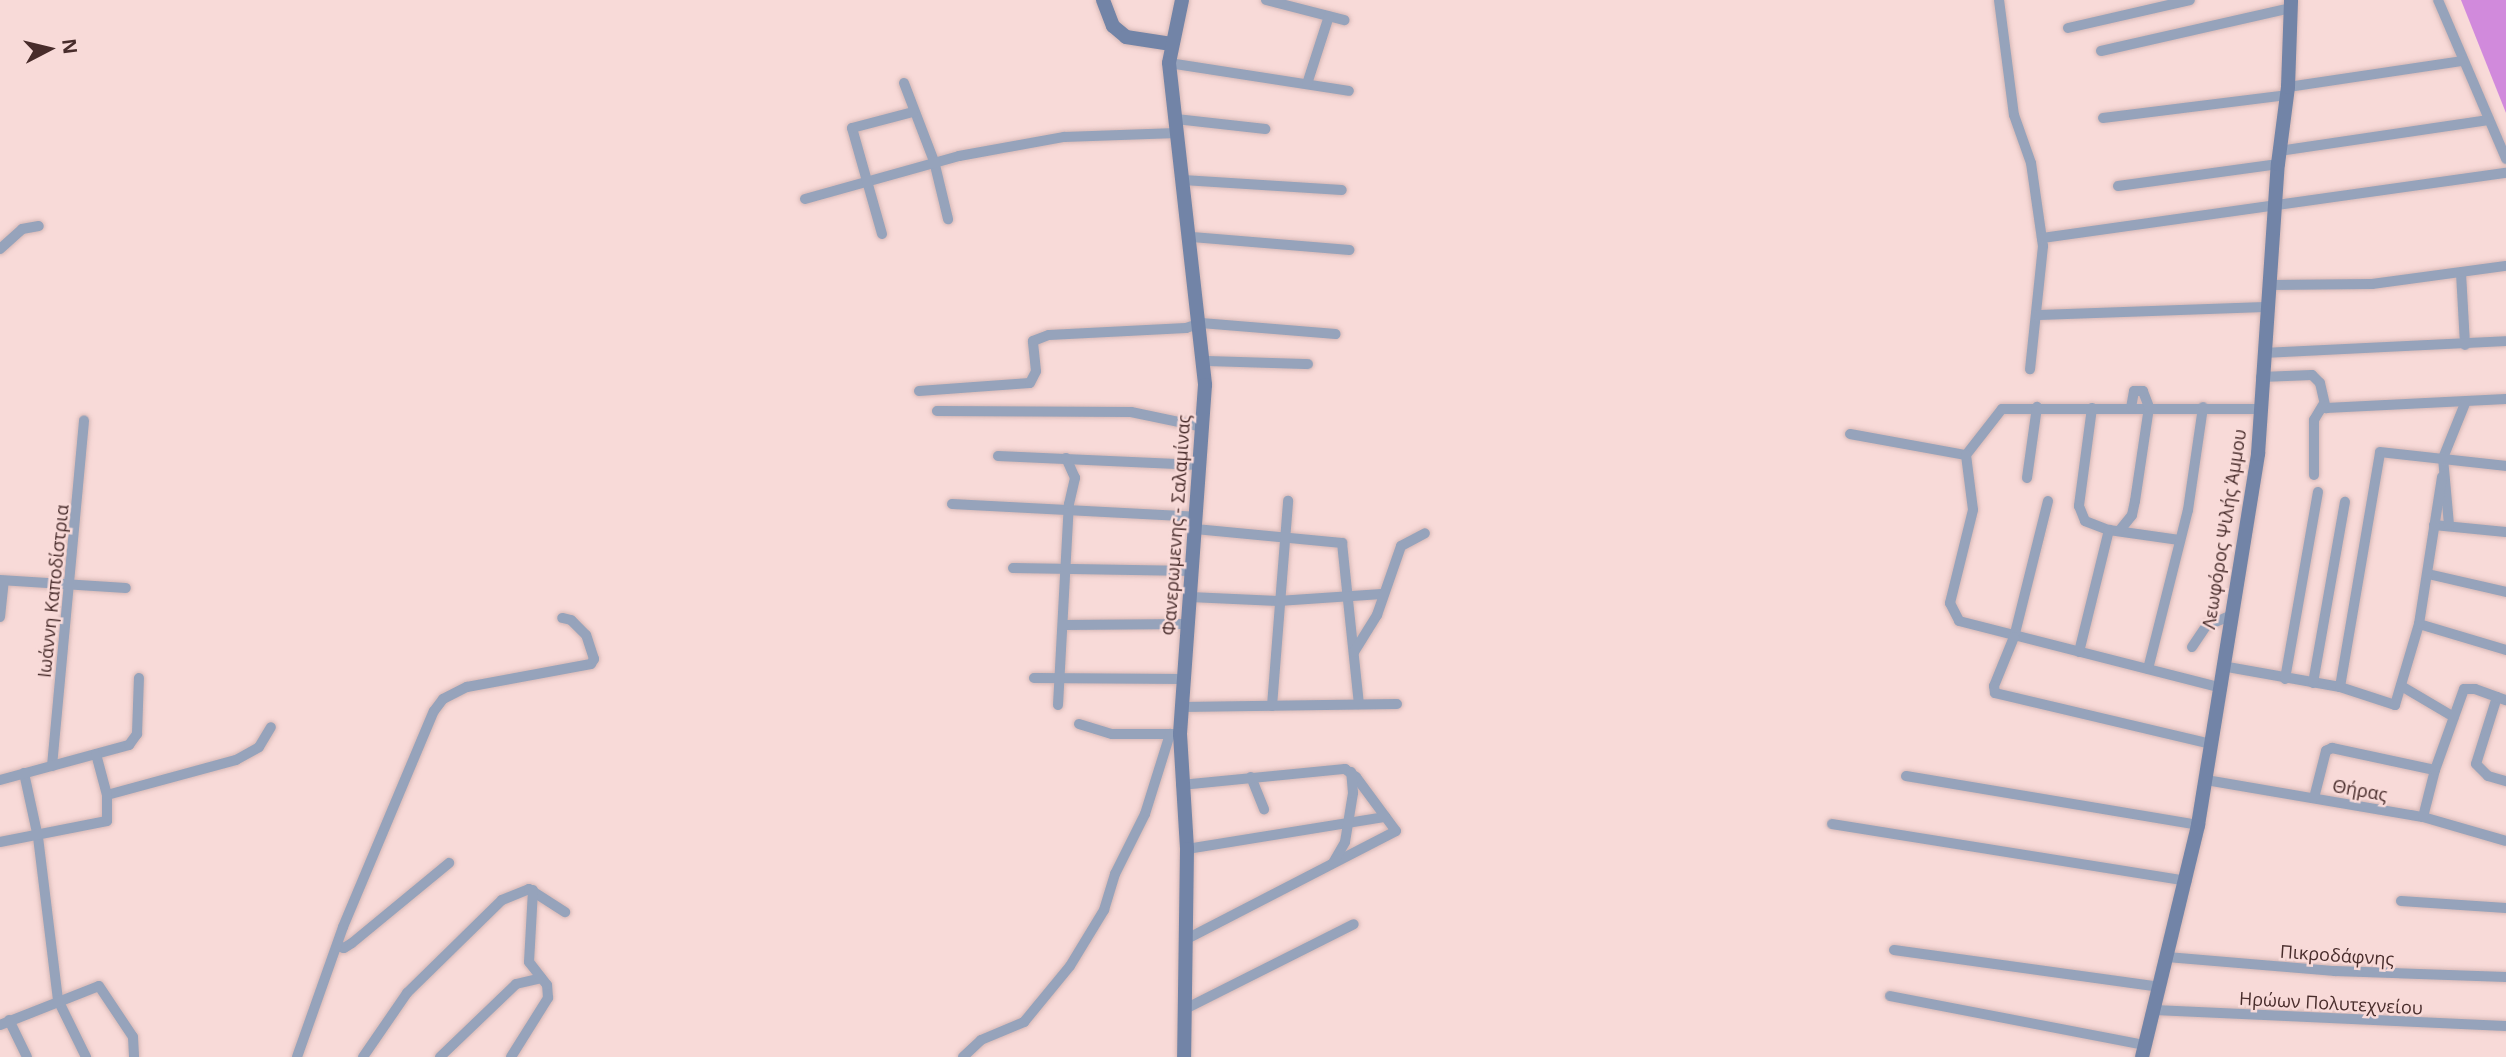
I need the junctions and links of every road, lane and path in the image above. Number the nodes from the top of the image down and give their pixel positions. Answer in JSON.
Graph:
{"nodes":[{"id":1,"x":1103,"y":0,"type":"edge"},
{"id":2,"x":1171,"y":0,"type":"edge"},
{"id":3,"x":1182,"y":0,"type":"edge"},
{"id":4,"x":1266,"y":0,"type":"edge"},
{"id":5,"x":1999,"y":0,"type":"edge"},
{"id":6,"x":2190,"y":0,"type":"edge"},
{"id":7,"x":2438,"y":0,"type":"edge"},
{"id":8,"x":2290,"y":4,"type":"edge"},
{"id":9,"x":1329,"y":16,"type":"junction"},
{"id":10,"x":1344,"y":20,"type":"dead end"},
{"id":11,"x":2068,"y":28,"type":"dead end"},
{"id":12,"x":1172,"y":37,"type":"junction"},
{"id":13,"x":2101,"y":51,"type":"dead end"},
{"id":14,"x":2463,"y":61,"type":"junction"},
{"id":15,"x":1170,"y":63,"type":"junction"},
{"id":16,"x":904,"y":83,"type":"dead end"},
{"id":17,"x":1307,"y":84,"type":"junction"},
{"id":18,"x":1349,"y":91,"type":"dead end"},
{"id":19,"x":2288,"y":91,"type":"junction"},
{"id":20,"x":913,"y":112,"type":"junction"},
{"id":21,"x":2104,"y":118,"type":"dead end"},
{"id":22,"x":2489,"y":120,"type":"junction"},
{"id":23,"x":1177,"y":126,"type":"junction"},
{"id":24,"x":1265,"y":130,"type":"dead end"},
{"id":25,"x":2278,"y":158,"type":"junction"},
{"id":26,"x":2506,"y":159,"type":"edge"},
{"id":27,"x":934,"y":161,"type":"junction"},
{"id":28,"x":2506,"y":173,"type":"edge"},
{"id":29,"x":867,"y":180,"type":"junction"},
{"id":30,"x":1183,"y":180,"type":"junction"},
{"id":31,"x":2118,"y":186,"type":"dead end"},
{"id":32,"x":1342,"y":190,"type":"dead end"},
{"id":33,"x":805,"y":200,"type":"dead end"},
{"id":34,"x":2274,"y":207,"type":"junction"},
{"id":35,"x":948,"y":219,"type":"dead end"},
{"id":36,"x":39,"y":226,"type":"dead end"},
{"id":37,"x":881,"y":234,"type":"dead end"},
{"id":38,"x":1192,"y":237,"type":"junction"},
{"id":39,"x":2042,"y":238,"type":"junction"},
{"id":40,"x":0,"y":249,"type":"edge"},
{"id":41,"x":1349,"y":250,"type":"dead end"},
{"id":42,"x":2506,"y":267,"type":"edge"},
{"id":43,"x":2461,"y":273,"type":"junction"},
{"id":44,"x":2270,"y":285,"type":"junction"},
{"id":45,"x":2267,"y":307,"type":"junction"},
{"id":46,"x":2037,"y":315,"type":"junction"},
{"id":47,"x":1201,"y":323,"type":"junction"},
{"id":48,"x":1336,"y":334,"type":"dead end"},
{"id":49,"x":2506,"y":341,"type":"edge"},
{"id":50,"x":2465,"y":345,"type":"junction"},
{"id":51,"x":2263,"y":353,"type":"junction"},
{"id":52,"x":1205,"y":361,"type":"junction"},
{"id":53,"x":1308,"y":364,"type":"dead end"},
{"id":54,"x":2030,"y":369,"type":"dead end"},
{"id":55,"x":2261,"y":377,"type":"junction"},
{"id":56,"x":919,"y":391,"type":"dead end"},
{"id":57,"x":2506,"y":399,"type":"edge"},
{"id":58,"x":2466,"y":401,"type":"junction"},
{"id":59,"x":2323,"y":405,"type":"junction"},
{"id":60,"x":2037,"y":407,"type":"junction"},
{"id":61,"x":2149,"y":407,"type":"junction"},
{"id":62,"x":2203,"y":407,"type":"junction"},
{"id":63,"x":2092,"y":408,"type":"junction"},
{"id":64,"x":2130,"y":408,"type":"junction"},
{"id":65,"x":2261,"y":409,"type":"junction"},
{"id":66,"x":937,"y":411,"type":"dead end"},
{"id":67,"x":84,"y":420,"type":"dead end"},
{"id":68,"x":1203,"y":427,"type":"junction"},
{"id":69,"x":1850,"y":434,"type":"dead end"},
{"id":70,"x":1966,"y":455,"type":"junction"},
{"id":71,"x":998,"y":456,"type":"dead end"},
{"id":72,"x":1066,"y":458,"type":"junction"},
{"id":73,"x":2443,"y":458,"type":"junction"},
{"id":74,"x":1199,"y":465,"type":"junction"},
{"id":75,"x":2506,"y":466,"type":"edge"},
{"id":76,"x":2314,"y":475,"type":"dead end"},
{"id":77,"x":2442,"y":477,"type":"junction"},
{"id":78,"x":2027,"y":478,"type":"dead end"},
{"id":79,"x":2318,"y":492,"type":"dead end"},
{"id":80,"x":1288,"y":501,"type":"dead end"},
{"id":81,"x":2048,"y":501,"type":"dead end"},
{"id":82,"x":2345,"y":502,"type":"dead end"},
{"id":83,"x":953,"y":504,"type":"dead end"},
{"id":84,"x":1070,"y":513,"type":"junction"},
{"id":85,"x":1195,"y":523,"type":"junction"},
{"id":86,"x":2434,"y":525,"type":"junction"},
{"id":87,"x":2449,"y":525,"type":"junction"},
{"id":88,"x":2114,"y":530,"type":"junction"},
{"id":89,"x":2506,"y":532,"type":"edge"},
{"id":90,"x":1424,"y":533,"type":"dead end"},
{"id":91,"x":1285,"y":538,"type":"junction"},
{"id":92,"x":2179,"y":540,"type":"junction"},
{"id":93,"x":1013,"y":568,"type":"dead end"},
{"id":94,"x":1068,"y":569,"type":"junction"},
{"id":95,"x":1192,"y":571,"type":"junction"},
{"id":96,"x":2428,"y":574,"type":"junction"},
{"id":97,"x":2,"y":580,"type":"edge"},
{"id":98,"x":69,"y":586,"type":"junction"},
{"id":99,"x":126,"y":588,"type":"dead end"},
{"id":100,"x":2506,"y":592,"type":"edge"},
{"id":101,"x":1382,"y":594,"type":"junction"},
{"id":102,"x":1347,"y":596,"type":"junction"},
{"id":103,"x":1191,"y":597,"type":"junction"},
{"id":104,"x":1278,"y":601,"type":"junction"},
{"id":105,"x":2230,"y":616,"type":"junction"},
{"id":106,"x":0,"y":617,"type":"edge"},
{"id":107,"x":562,"y":618,"type":"dead end"},
{"id":108,"x":1189,"y":624,"type":"junction"},
{"id":109,"x":2419,"y":624,"type":"junction"},
{"id":110,"x":1063,"y":625,"type":"junction"},
{"id":111,"x":2014,"y":637,"type":"junction"},
{"id":112,"x":2192,"y":647,"type":"dead end"},
{"id":113,"x":2506,"y":650,"type":"edge"},
{"id":114,"x":1353,"y":652,"type":"junction"},
{"id":115,"x":2079,"y":652,"type":"junction"},
{"id":116,"x":2222,"y":666,"type":"junction"},
{"id":117,"x":2148,"y":669,"type":"junction"},
{"id":118,"x":1059,"y":677,"type":"junction"},
{"id":119,"x":139,"y":678,"type":"dead end"},
{"id":120,"x":1034,"y":678,"type":"dead end"},
{"id":121,"x":1184,"y":678,"type":"junction"},
{"id":122,"x":2285,"y":679,"type":"junction"},
{"id":123,"x":2313,"y":683,"type":"junction"},
{"id":124,"x":2218,"y":687,"type":"junction"},
{"id":125,"x":2340,"y":687,"type":"junction"},
{"id":126,"x":2403,"y":687,"type":"junction"},
{"id":127,"x":2502,"y":698,"type":"edge"},
{"id":128,"x":1359,"y":704,"type":"junction"},
{"id":129,"x":1396,"y":704,"type":"dead end"},
{"id":130,"x":1058,"y":705,"type":"dead end"},
{"id":131,"x":1272,"y":705,"type":"junction"},
{"id":132,"x":1182,"y":707,"type":"junction"},
{"id":133,"x":2454,"y":717,"type":"junction"},
{"id":134,"x":1079,"y":724,"type":"dead end"},
{"id":135,"x":271,"y":727,"type":"dead end"},
{"id":136,"x":1175,"y":734,"type":"junction"},
{"id":137,"x":2211,"y":744,"type":"junction"},
{"id":138,"x":96,"y":754,"type":"junction"},
{"id":139,"x":52,"y":766,"type":"junction"},
{"id":140,"x":2435,"y":769,"type":"junction"},
{"id":141,"x":1351,"y":772,"type":"junction"},
{"id":142,"x":24,"y":773,"type":"junction"},
{"id":143,"x":1906,"y":776,"type":"dead end"},
{"id":144,"x":1251,"y":777,"type":"junction"},
{"id":145,"x":0,"y":780,"type":"edge"},
{"id":146,"x":2206,"y":780,"type":"junction"},
{"id":147,"x":2506,"y":781,"type":"edge"},
{"id":148,"x":1181,"y":785,"type":"junction"},
{"id":149,"x":107,"y":795,"type":"junction"},
{"id":150,"x":2314,"y":798,"type":"junction"},
{"id":151,"x":1264,"y":810,"type":"dead end"},
{"id":152,"x":1384,"y":817,"type":"junction"},
{"id":153,"x":2423,"y":817,"type":"junction"},
{"id":154,"x":1346,"y":824,"type":"junction"},
{"id":155,"x":1832,"y":824,"type":"dead end"},
{"id":156,"x":2198,"y":825,"type":"junction"},
{"id":157,"x":38,"y":837,"type":"junction"},
{"id":158,"x":2506,"y":841,"type":"edge"},
{"id":159,"x":0,"y":842,"type":"edge"},
{"id":160,"x":1187,"y":849,"type":"junction"},
{"id":161,"x":449,"y":863,"type":"dead end"},
{"id":162,"x":1333,"y":863,"type":"junction"},
{"id":163,"x":2186,"y":881,"type":"junction"},
{"id":164,"x":533,"y":890,"type":"junction"},
{"id":165,"x":2401,"y":901,"type":"dead end"},
{"id":166,"x":2506,"y":908,"type":"edge"},
{"id":167,"x":565,"y":912,"type":"dead end"},
{"id":168,"x":1354,"y":924,"type":"dead end"},
{"id":169,"x":1187,"y":939,"type":"junction"},
{"id":170,"x":337,"y":946,"type":"junction"},
{"id":171,"x":1894,"y":950,"type":"dead end"},
{"id":172,"x":2167,"y":957,"type":"junction"},
{"id":173,"x":2506,"y":977,"type":"edge"},
{"id":174,"x":541,"y":978,"type":"junction"},
{"id":175,"x":2160,"y":987,"type":"junction"},
{"id":176,"x":1891,"y":996,"type":"dead end"},
{"id":177,"x":58,"y":1000,"type":"junction"},
{"id":178,"x":1183,"y":1010,"type":"junction"},
{"id":179,"x":2154,"y":1010,"type":"junction"},
{"id":180,"x":5,"y":1023,"type":"edge"},
{"id":181,"x":2506,"y":1026,"type":"edge"},
{"id":182,"x":2144,"y":1051,"type":"edge"},
{"id":183,"x":27,"y":1057,"type":"edge"},
{"id":184,"x":86,"y":1057,"type":"edge"},
{"id":185,"x":134,"y":1057,"type":"edge"},
{"id":186,"x":297,"y":1057,"type":"edge"},
{"id":187,"x":363,"y":1057,"type":"edge"},
{"id":188,"x":440,"y":1057,"type":"edge"},
{"id":189,"x":511,"y":1057,"type":"edge"},
{"id":190,"x":963,"y":1057,"type":"edge"},
{"id":191,"x":1184,"y":1057,"type":"edge"}],
"edges":[{"from":1,"to":12,"type":"street"},
{"from":2,"to":12,"type":"street"},
{"from":3,"to":12,"type":"street","name":"Φανερωμενης - Σαλαμίνας"},
{"from":4,"to":9,"type":"street"},
{"from":5,"to":39,"type":"street"},
{"from":6,"to":11,"type":"street"},
{"from":7,"to":14,"type":"street"},
{"from":8,"to":13,"type":"street"},
{"from":8,"to":19,"type":"street","name":"Λεωφόρος Ψιλής Άμμου"},
{"from":9,"to":10,"type":"street"},
{"from":9,"to":17,"type":"street"},
{"from":12,"to":15,"type":"street","name":"Φανερωμενης - Σαλαμίνας"},
{"from":14,"to":19,"type":"street"},
{"from":14,"to":22,"type":"street"},
{"from":15,"to":17,"type":"street"},
{"from":15,"to":23,"type":"street","name":"Φανερωμενης - Σαλαμίνας"},
{"from":16,"to":20,"type":"street"},
{"from":17,"to":18,"type":"street"},
{"from":19,"to":21,"type":"street"},
{"from":19,"to":25,"type":"street","name":"Λεωφόρος Ψιλής Άμμου"},
{"from":20,"to":27,"type":"street"},
{"from":20,"to":29,"type":"street"},
{"from":22,"to":25,"type":"street"},
{"from":22,"to":26,"type":"street"},
{"from":23,"to":24,"type":"street"},
{"from":23,"to":27,"type":"street"},
{"from":23,"to":30,"type":"street","name":"Φανερωμενης - Σαλαμίνας"},
{"from":25,"to":31,"type":"street"},
{"from":25,"to":34,"type":"street","name":"Λεωφόρος Ψιλής Άμμου"},
{"from":27,"to":29,"type":"street"},
{"from":27,"to":35,"type":"street"},
{"from":28,"to":34,"type":"street"},
{"from":29,"to":33,"type":"street"},
{"from":29,"to":37,"type":"street"},
{"from":30,"to":32,"type":"street"},
{"from":30,"to":38,"type":"street","name":"Φανερωμενης - Σαλαμίνας"},
{"from":34,"to":39,"type":"street"},
{"from":34,"to":44,"type":"street","name":"Λεωφόρος Ψιλής Άμμου"},
{"from":36,"to":40,"type":"street"},
{"from":38,"to":41,"type":"street"},
{"from":38,"to":47,"type":"street","name":"Φανερωμενης - Σαλαμίνας"},
{"from":39,"to":46,"type":"street"},
{"from":42,"to":43,"type":"street"},
{"from":43,"to":44,"type":"street"},
{"from":43,"to":50,"type":"street"},
{"from":44,"to":45,"type":"street","name":"Λεωφόρος Ψιλής Άμμου"},
{"from":45,"to":46,"type":"street"},
{"from":45,"to":51,"type":"street","name":"Λεωφόρος Ψιλής Άμμου"},
{"from":46,"to":54,"type":"street"},
{"from":47,"to":48,"type":"street"},
{"from":47,"to":52,"type":"street","name":"Φανερωμενης - Σαλαμίνας"},
{"from":47,"to":56,"type":"street"},
{"from":49,"to":50,"type":"street"},
{"from":50,"to":51,"type":"street"},
{"from":51,"to":55,"type":"street","name":"Λεωφόρος Ψιλής Άμμου"},
{"from":52,"to":53,"type":"street"},
{"from":52,"to":68,"type":"street","name":"Φανερωμενης - Σαλαμίνας"},
{"from":55,"to":59,"type":"street"},
{"from":55,"to":65,"type":"street","name":"Λεωφόρος Ψιλής Άμμου"},
{"from":57,"to":58,"type":"street"},
{"from":58,"to":59,"type":"street"},
{"from":58,"to":73,"type":"street"},
{"from":59,"to":76,"type":"street"},
{"from":60,"to":63,"type":"street"},
{"from":60,"to":70,"type":"street"},
{"from":60,"to":78,"type":"street"},
{"from":61,"to":62,"type":"street"},
{"from":61,"to":64,"type":"street"},
{"from":61,"to":64,"type":"street"},
{"from":61,"to":88,"type":"street"},
{"from":62,"to":65,"type":"street"},
{"from":62,"to":92,"type":"street"},
{"from":63,"to":64,"type":"street"},
{"from":63,"to":88,"type":"street"},
{"from":65,"to":105,"type":"street","name":"Λεωφόρος Ψιλής Άμμου"},
{"from":66,"to":68,"type":"street"},
{"from":67,"to":98,"type":"street","name":"Ιωάννη Καποδίστρια"},
{"from":68,"to":74,"type":"street","name":"Φανερωμενης - Σαλαμίνας"},
{"from":69,"to":70,"type":"street"},
{"from":70,"to":111,"type":"street"},
{"from":71,"to":72,"type":"street"},
{"from":72,"to":74,"type":"street"},
{"from":72,"to":84,"type":"street"},
{"from":73,"to":75,"type":"street"},
{"from":73,"to":77,"type":"street"},
{"from":73,"to":125,"type":"street"},
{"from":74,"to":85,"type":"street","name":"Φανερωμενης - Σαλαμίνας"},
{"from":77,"to":86,"type":"street"},
{"from":77,"to":87,"type":"street"},
{"from":79,"to":122,"type":"street"},
{"from":80,"to":91,"type":"street"},
{"from":81,"to":111,"type":"street"},
{"from":82,"to":123,"type":"street"},
{"from":83,"to":84,"type":"street"},
{"from":84,"to":85,"type":"street"},
{"from":84,"to":94,"type":"street"},
{"from":85,"to":91,"type":"street"},
{"from":85,"to":95,"type":"street","name":"Φανερωμενης - Σαλαμίνας"},
{"from":86,"to":87,"type":"street"},
{"from":86,"to":96,"type":"street"},
{"from":87,"to":89,"type":"street"},
{"from":88,"to":92,"type":"street"},
{"from":88,"to":115,"type":"street"},
{"from":90,"to":101,"type":"street"},
{"from":91,"to":102,"type":"street"},
{"from":91,"to":104,"type":"street"},
{"from":92,"to":117,"type":"street"},
{"from":93,"to":94,"type":"street"},
{"from":94,"to":95,"type":"street"},
{"from":94,"to":110,"type":"street"},
{"from":95,"to":103,"type":"street","name":"Φανερωμενης - Σαλαμίνας"},
{"from":96,"to":100,"type":"street"},
{"from":96,"to":109,"type":"street"},
{"from":97,"to":98,"type":"street"},
{"from":97,"to":106,"type":"street"},
{"from":98,"to":99,"type":"street"},
{"from":98,"to":139,"type":"street","name":"Ιωάννη Καποδίστρια"},
{"from":101,"to":102,"type":"street"},
{"from":101,"to":114,"type":"street"},
{"from":102,"to":104,"type":"street"},
{"from":102,"to":114,"type":"street"},
{"from":103,"to":104,"type":"street"},
{"from":103,"to":108,"type":"street","name":"Φανερωμενης - Σαλαμίνας"},
{"from":104,"to":131,"type":"street"},
{"from":105,"to":112,"type":"street"},
{"from":105,"to":116,"type":"street","name":"Λεωφόρος Ψιλής Άμμου"},
{"from":107,"to":170,"type":"street"},
{"from":108,"to":110,"type":"street"},
{"from":108,"to":121,"type":"street","name":"Φανερωμενης - Σαλαμίνας"},
{"from":109,"to":113,"type":"street"},
{"from":109,"to":126,"type":"street"},
{"from":110,"to":118,"type":"street"},
{"from":111,"to":115,"type":"street"},
{"from":111,"to":137,"type":"street"},
{"from":114,"to":128,"type":"street"},
{"from":115,"to":117,"type":"street"},
{"from":116,"to":122,"type":"street"},
{"from":116,"to":124,"type":"street","name":"Λεωφόρος Ψιλής Άμμου"},
{"from":117,"to":124,"type":"street"},
{"from":118,"to":120,"type":"street"},
{"from":118,"to":121,"type":"street"},
{"from":118,"to":130,"type":"street"},
{"from":119,"to":138,"type":"street"},
{"from":121,"to":132,"type":"street","name":"Φανερωμενης - Σαλαμίνας"},
{"from":122,"to":123,"type":"street"},
{"from":123,"to":125,"type":"street"},
{"from":124,"to":137,"type":"street","name":"Λεωφόρος Ψιλής Άμμου"},
{"from":125,"to":126,"type":"street"},
{"from":126,"to":133,"type":"street"},
{"from":127,"to":133,"type":"street"},
{"from":127,"to":147,"type":"street"},
{"from":128,"to":129,"type":"street"},
{"from":128,"to":131,"type":"street"},
{"from":131,"to":132,"type":"street"},
{"from":132,"to":136,"type":"street","name":"Φανερωμενης - Σαλαμίνας"},
{"from":133,"to":140,"type":"street"},
{"from":134,"to":136,"type":"street"},
{"from":135,"to":149,"type":"street"},
{"from":136,"to":148,"type":"street","name":"Φανερωμενης - Σαλαμίνας"},
{"from":136,"to":190,"type":"street"},
{"from":137,"to":146,"type":"street","name":"Λεωφόρος Ψιλής Άμμου"},
{"from":138,"to":139,"type":"street"},
{"from":138,"to":149,"type":"street"},
{"from":139,"to":142,"type":"street"},
{"from":140,"to":150,"type":"street"},
{"from":140,"to":153,"type":"street"},
{"from":141,"to":144,"type":"street"},
{"from":141,"to":152,"type":"street"},
{"from":141,"to":154,"type":"street"},
{"from":142,"to":145,"type":"street"},
{"from":142,"to":157,"type":"street"},
{"from":143,"to":156,"type":"street"},
{"from":144,"to":148,"type":"street"},
{"from":144,"to":151,"type":"street"},
{"from":146,"to":150,"type":"street","name":"Θήρας"},
{"from":146,"to":156,"type":"street","name":"Λεωφόρος Ψιλής Άμμου"},
{"from":148,"to":160,"type":"street","name":"Φανερωμενης - Σαλαμίνας"},
{"from":149,"to":157,"type":"street"},
{"from":150,"to":153,"type":"street","name":"Θήρας"},
{"from":152,"to":154,"type":"street"},
{"from":152,"to":162,"type":"street"},
{"from":153,"to":158,"type":"street","name":"Θήρας"},
{"from":154,"to":160,"type":"street"},
{"from":154,"to":162,"type":"street"},
{"from":155,"to":163,"type":"street"},
{"from":156,"to":163,"type":"street","name":"Λεωφόρος Ψιλής Άμμου"},
{"from":157,"to":159,"type":"street"},
{"from":157,"to":177,"type":"street"},
{"from":160,"to":169,"type":"street","name":"Φανερωμενης - Σαλαμίνας"},
{"from":161,"to":170,"type":"street"},
{"from":162,"to":169,"type":"street"},
{"from":163,"to":172,"type":"street","name":"Λεωφόρος Ψιλής Άμμου"},
{"from":164,"to":167,"type":"street"},
{"from":164,"to":174,"type":"street"},
{"from":164,"to":187,"type":"street"},
{"from":165,"to":166,"type":"street"},
{"from":168,"to":178,"type":"street"},
{"from":169,"to":178,"type":"street","name":"Φανερωμενης - Σαλαμίνας"},
{"from":170,"to":186,"type":"street"},
{"from":171,"to":175,"type":"street"},
{"from":172,"to":173,"type":"street","name":"Πικροδάφνης"},
{"from":172,"to":175,"type":"street","name":"Λεωφόρος Ψιλής Άμμου"},
{"from":174,"to":188,"type":"street"},
{"from":174,"to":189,"type":"street"},
{"from":175,"to":179,"type":"street","name":"Λεωφόρος Ψιλής Άμμου"},
{"from":176,"to":182,"type":"street"},
{"from":177,"to":180,"type":"street"},
{"from":177,"to":184,"type":"street"},
{"from":177,"to":185,"type":"street"},
{"from":178,"to":191,"type":"street","name":"Φανερωμενης - Σαλαμίνας"},
{"from":179,"to":181,"type":"street","name":"Ηρώων Πολυτεχνείου"},
{"from":179,"to":182,"type":"street","name":"Λεωφόρος Ψιλής Άμμου"},
{"from":180,"to":183,"type":"street"}]}
